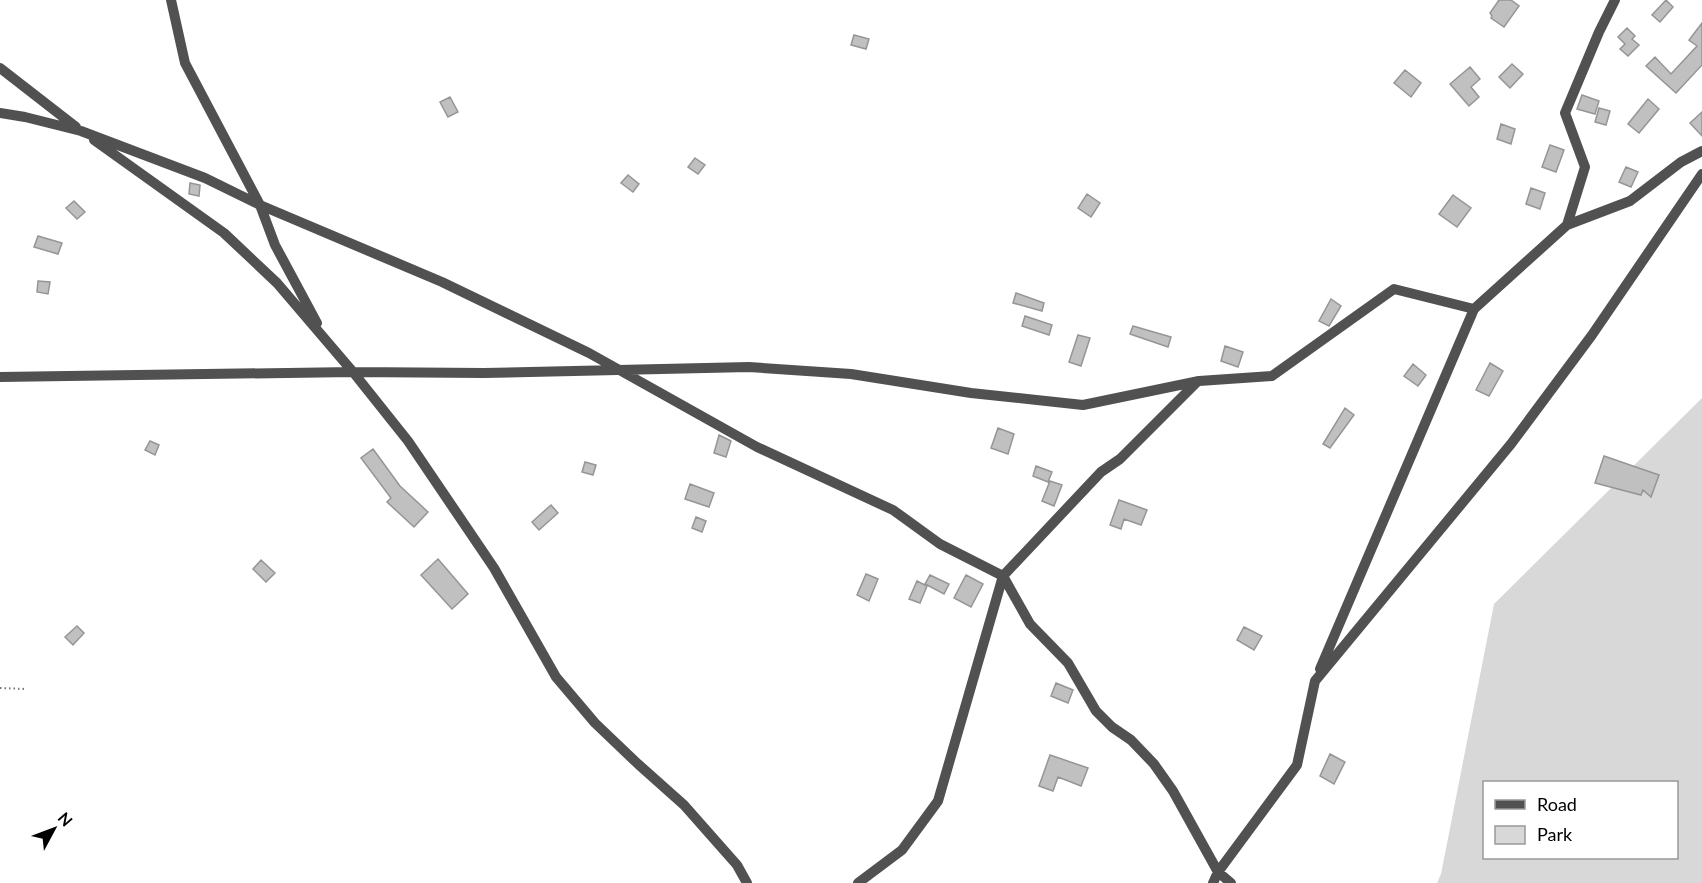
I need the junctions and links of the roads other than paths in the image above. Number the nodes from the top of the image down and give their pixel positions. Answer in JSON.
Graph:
{"nodes":[{"id":1,"x":171,"y":0,"type":"edge"},
{"id":2,"x":1615,"y":0,"type":"edge"},
{"id":3,"x":0,"y":68,"type":"edge"},
{"id":4,"x":0,"y":113,"type":"edge"},
{"id":5,"x":81,"y":131,"type":"junction"},
{"id":6,"x":1702,"y":151,"type":"edge"},
{"id":7,"x":1702,"y":174,"type":"edge"},
{"id":8,"x":260,"y":205,"type":"junction"},
{"id":9,"x":1567,"y":225,"type":"junction"},
{"id":10,"x":1474,"y":309,"type":"junction"},
{"id":11,"x":327,"y":341,"type":"junction"},
{"id":12,"x":620,"y":370,"type":"junction"},
{"id":13,"x":353,"y":372,"type":"junction"},
{"id":14,"x":0,"y":377,"type":"edge"},
{"id":15,"x":1198,"y":381,"type":"junction"},
{"id":16,"x":1003,"y":576,"type":"junction"},
{"id":17,"x":1314,"y":681,"type":"junction"},
{"id":18,"x":1218,"y":872,"type":"junction"},
{"id":19,"x":747,"y":883,"type":"edge"},
{"id":20,"x":858,"y":883,"type":"edge"},
{"id":21,"x":1213,"y":883,"type":"edge"},
{"id":22,"x":1230,"y":883,"type":"edge"}],
"edges":[{"from":1,"to":8,"type":"street"},
{"from":2,"to":9,"type":"street"},
{"from":3,"to":5,"type":"street"},
{"from":4,"to":5,"type":"street"},
{"from":5,"to":8,"type":"street"},
{"from":5,"to":11,"type":"street"},
{"from":6,"to":9,"type":"street"},
{"from":7,"to":17,"type":"street"},
{"from":8,"to":11,"type":"street"},
{"from":8,"to":12,"type":"street"},
{"from":9,"to":10,"type":"street"},
{"from":10,"to":15,"type":"street"},
{"from":10,"to":17,"type":"street"},
{"from":11,"to":13,"type":"street"},
{"from":12,"to":13,"type":"street"},
{"from":12,"to":15,"type":"street"},
{"from":12,"to":16,"type":"street"},
{"from":13,"to":14,"type":"street"},
{"from":13,"to":19,"type":"street"},
{"from":15,"to":16,"type":"street"},
{"from":16,"to":18,"type":"street"},
{"from":16,"to":20,"type":"street"},
{"from":17,"to":18,"type":"street"},
{"from":18,"to":21,"type":"street"},
{"from":18,"to":22,"type":"street"}]}
